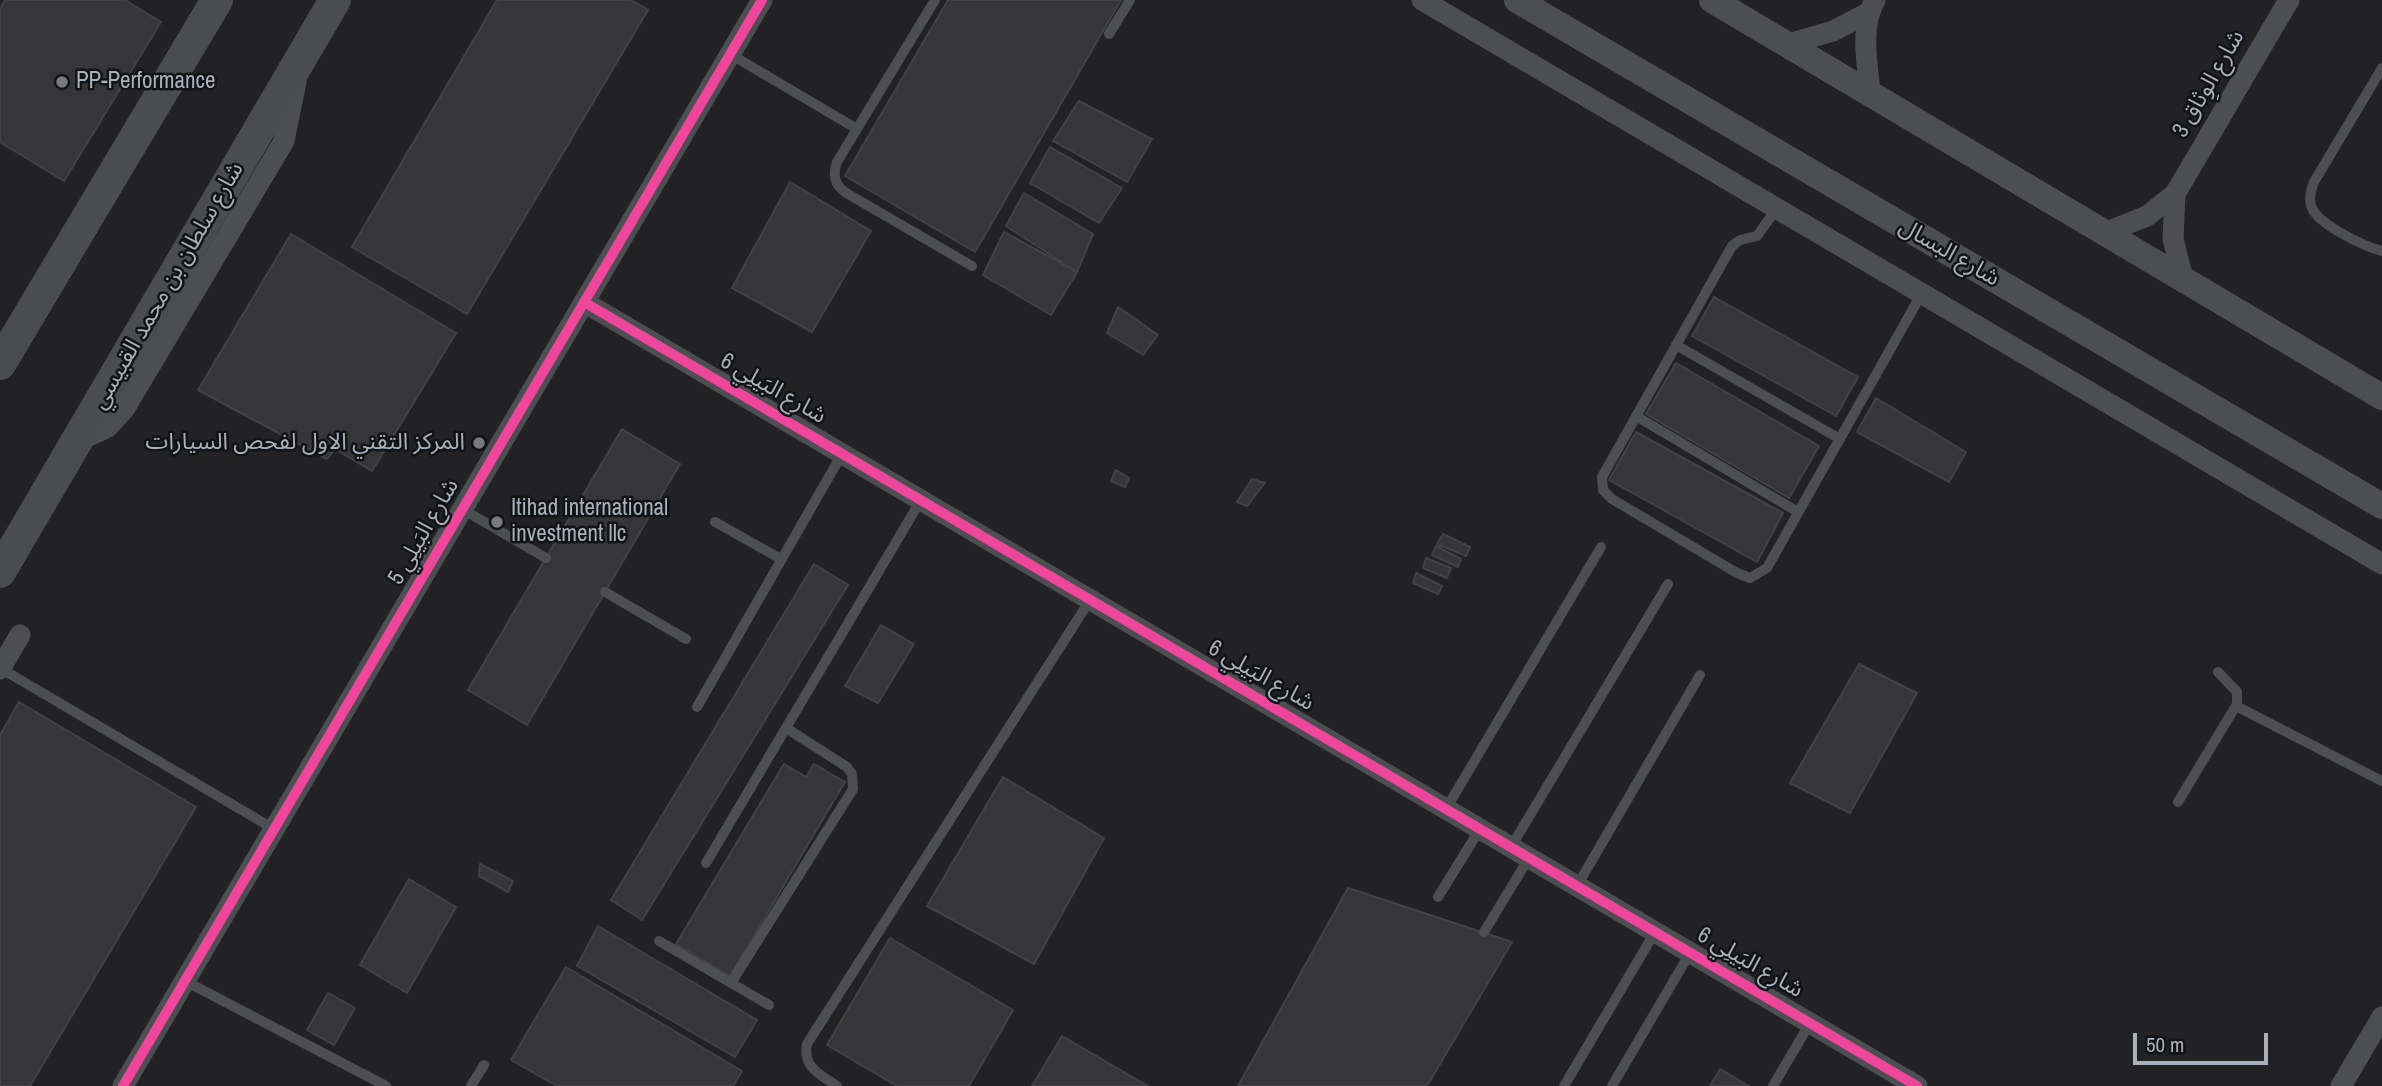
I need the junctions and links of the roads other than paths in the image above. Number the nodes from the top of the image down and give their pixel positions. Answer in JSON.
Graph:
{"nodes":[{"id":1,"x":217,"y":0,"type":"edge"},
{"id":2,"x":335,"y":0,"type":"edge"},
{"id":3,"x":762,"y":0,"type":"edge"},
{"id":4,"x":935,"y":0,"type":"edge"},
{"id":5,"x":1129,"y":0,"type":"edge"},
{"id":6,"x":1422,"y":0,"type":"edge"},
{"id":7,"x":1517,"y":0,"type":"edge"},
{"id":8,"x":1712,"y":0,"type":"edge"},
{"id":9,"x":2289,"y":0,"type":"edge"},
{"id":10,"x":1872,"y":7,"type":"edge"},
{"id":11,"x":1109,"y":34,"type":"dead end"},
{"id":12,"x":1788,"y":44,"type":"junction"},
{"id":13,"x":730,"y":54,"type":"junction"},
{"id":14,"x":2382,"y":68,"type":"edge"},
{"id":15,"x":2370,"y":88,"type":"junction"},
{"id":16,"x":1870,"y":92,"type":"junction"},
{"id":17,"x":2382,"y":95,"type":"edge"},
{"id":18,"x":857,"y":129,"type":"junction"},
{"id":19,"x":2175,"y":194,"type":"junction"},
{"id":20,"x":1777,"y":208,"type":"junction"},
{"id":21,"x":2107,"y":232,"type":"junction"},
{"id":22,"x":2382,"y":251,"type":"edge"},
{"id":23,"x":972,"y":266,"type":"dead end"},
{"id":24,"x":2183,"y":279,"type":"junction"},
{"id":25,"x":1922,"y":293,"type":"junction"},
{"id":26,"x":584,"y":302,"type":"junction"},
{"id":27,"x":1676,"y":345,"type":"junction"},
{"id":28,"x":0,"y":364,"type":"edge"},
{"id":29,"x":2382,"y":397,"type":"edge"},
{"id":30,"x":1636,"y":416,"type":"junction"},
{"id":31,"x":1840,"y":439,"type":"junction"},
{"id":32,"x":842,"y":454,"type":"junction"},
{"id":33,"x":920,"y":500,"type":"junction"},
{"id":34,"x":2382,"y":506,"type":"edge"},
{"id":35,"x":463,"y":509,"type":"junction"},
{"id":36,"x":1798,"y":512,"type":"junction"},
{"id":37,"x":715,"y":522,"type":"dead end"},
{"id":38,"x":1601,"y":547,"type":"dead end"},
{"id":39,"x":546,"y":558,"type":"dead end"},
{"id":40,"x":781,"y":559,"type":"junction"},
{"id":41,"x":2382,"y":564,"type":"edge"},
{"id":42,"x":0,"y":572,"type":"edge"},
{"id":43,"x":1668,"y":584,"type":"dead end"},
{"id":44,"x":605,"y":592,"type":"dead end"},
{"id":45,"x":1090,"y":600,"type":"junction"},
{"id":46,"x":20,"y":635,"type":"dead end"},
{"id":47,"x":685,"y":639,"type":"dead end"},
{"id":48,"x":0,"y":669,"type":"edge"},
{"id":49,"x":2218,"y":672,"type":"dead end"},
{"id":50,"x":1700,"y":675,"type":"dead end"},
{"id":51,"x":2236,"y":706,"type":"junction"},
{"id":52,"x":697,"y":707,"type":"dead end"},
{"id":53,"x":786,"y":728,"type":"junction"},
{"id":54,"x":2382,"y":781,"type":"edge"},
{"id":55,"x":2178,"y":802,"type":"dead end"},
{"id":56,"x":1446,"y":809,"type":"junction"},
{"id":57,"x":274,"y":829,"type":"junction"},
{"id":58,"x":1479,"y":829,"type":"junction"},
{"id":59,"x":1520,"y":852,"type":"junction"},
{"id":60,"x":706,"y":863,"type":"dead end"},
{"id":61,"x":1577,"y":886,"type":"junction"},
{"id":62,"x":1438,"y":897,"type":"dead end"},
{"id":63,"x":1484,"y":932,"type":"dead end"},
{"id":64,"x":1655,"y":932,"type":"junction"},
{"id":65,"x":659,"y":941,"type":"dead end"},
{"id":66,"x":1690,"y":953,"type":"junction"},
{"id":67,"x":185,"y":981,"type":"junction"},
{"id":68,"x":731,"y":983,"type":"junction"},
{"id":69,"x":769,"y":1005,"type":"dead end"},
{"id":70,"x":2382,"y":1017,"type":"edge"},
{"id":71,"x":1810,"y":1023,"type":"junction"},
{"id":72,"x":484,"y":1065,"type":"dead end"},
{"id":73,"x":1894,"y":1080,"type":"edge"},
{"id":74,"x":123,"y":1086,"type":"edge"},
{"id":75,"x":386,"y":1086,"type":"edge"},
{"id":76,"x":471,"y":1086,"type":"edge"},
{"id":77,"x":837,"y":1086,"type":"edge"},
{"id":78,"x":1564,"y":1086,"type":"edge"},
{"id":79,"x":1612,"y":1086,"type":"edge"},
{"id":80,"x":1773,"y":1086,"type":"edge"},
{"id":81,"x":1917,"y":1086,"type":"edge"},
{"id":82,"x":2341,"y":1086,"type":"edge"}],
"edges":[{"from":1,"to":28,"type":"main road"},
{"from":2,"to":42,"type":"main road","name":"شارع سلطان بن محمد القبيسي"},
{"from":3,"to":13,"type":"street","name":"شارع البَيلِي 5"},
{"from":4,"to":18,"type":"lane"},
{"from":5,"to":11,"type":"lane"},
{"from":6,"to":20,"type":"street"},
{"from":7,"to":34,"type":"street","name":"شارع البسال"},
{"from":8,"to":12,"type":"street"},
{"from":9,"to":19,"type":"street","name":"شارع الوِثاق 3"},
{"from":10,"to":12,"type":"street"},
{"from":10,"to":16,"type":"street"},
{"from":12,"to":16,"type":"street"},
{"from":13,"to":18,"type":"lane"},
{"from":13,"to":26,"type":"street","name":"شارع البَيلِي 5"},
{"from":14,"to":15,"type":"lane"},
{"from":15,"to":17,"type":"lane"},
{"from":15,"to":22,"type":"lane"},
{"from":16,"to":21,"type":"street"},
{"from":18,"to":23,"type":"lane"},
{"from":19,"to":21,"type":"street","name":"شارع الوِثاق 3"},
{"from":19,"to":24,"type":"street","name":"شارع الوِثاق 3"},
{"from":20,"to":25,"type":"street"},
{"from":20,"to":27,"type":"lane"},
{"from":21,"to":24,"type":"street"},
{"from":24,"to":29,"type":"street"},
{"from":25,"to":31,"type":"lane"},
{"from":25,"to":41,"type":"street"},
{"from":26,"to":32,"type":"street","name":"شارع البَيلِي 6"},
{"from":26,"to":35,"type":"street","name":"شارع البَيلِي 5"},
{"from":27,"to":30,"type":"lane"},
{"from":27,"to":31,"type":"lane"},
{"from":30,"to":36,"type":"lane"},
{"from":30,"to":36,"type":"lane"},
{"from":31,"to":36,"type":"lane"},
{"from":32,"to":33,"type":"street","name":"شارع البَيلِي 6"},
{"from":32,"to":40,"type":"lane"},
{"from":33,"to":45,"type":"street","name":"شارع البَيلِي 6"},
{"from":33,"to":53,"type":"lane"},
{"from":35,"to":39,"type":"lane"},
{"from":35,"to":57,"type":"street","name":"شارع البَيلِي 5"},
{"from":37,"to":40,"type":"lane"},
{"from":38,"to":56,"type":"lane"},
{"from":40,"to":52,"type":"lane"},
{"from":43,"to":59,"type":"lane"},
{"from":44,"to":47,"type":"lane"},
{"from":45,"to":56,"type":"street","name":"شارع البَيلِي 6"},
{"from":45,"to":77,"type":"lane"},
{"from":46,"to":48,"type":"street"},
{"from":48,"to":57,"type":"lane"},
{"from":49,"to":51,"type":"lane"},
{"from":50,"to":61,"type":"lane"},
{"from":51,"to":54,"type":"lane"},
{"from":51,"to":55,"type":"lane"},
{"from":53,"to":60,"type":"lane"},
{"from":53,"to":68,"type":"lane"},
{"from":56,"to":58,"type":"street","name":"شارع البَيلِي 6"},
{"from":57,"to":67,"type":"street","name":"شارع البَيلِي 5"},
{"from":58,"to":59,"type":"street","name":"شارع البَيلِي 6"},
{"from":58,"to":62,"type":"lane"},
{"from":59,"to":61,"type":"street","name":"شارع البَيلِي 6"},
{"from":59,"to":63,"type":"lane"},
{"from":61,"to":64,"type":"street","name":"شارع البَيلِي 6"},
{"from":64,"to":66,"type":"street","name":"شارع البَيلِي 6"},
{"from":64,"to":78,"type":"lane"},
{"from":65,"to":68,"type":"lane"},
{"from":66,"to":71,"type":"street","name":"شارع البَيلِي 6"},
{"from":66,"to":79,"type":"lane"},
{"from":67,"to":74,"type":"street","name":"شارع البَيلِي 5"},
{"from":67,"to":75,"type":"lane"},
{"from":68,"to":69,"type":"lane"},
{"from":70,"to":82,"type":"street"},
{"from":71,"to":73,"type":"street","name":"شارع البَيلِي 6"},
{"from":71,"to":80,"type":"lane"},
{"from":72,"to":76,"type":"lane"},
{"from":73,"to":81,"type":"street","name":"شارع البَيلِي 6"}]}
